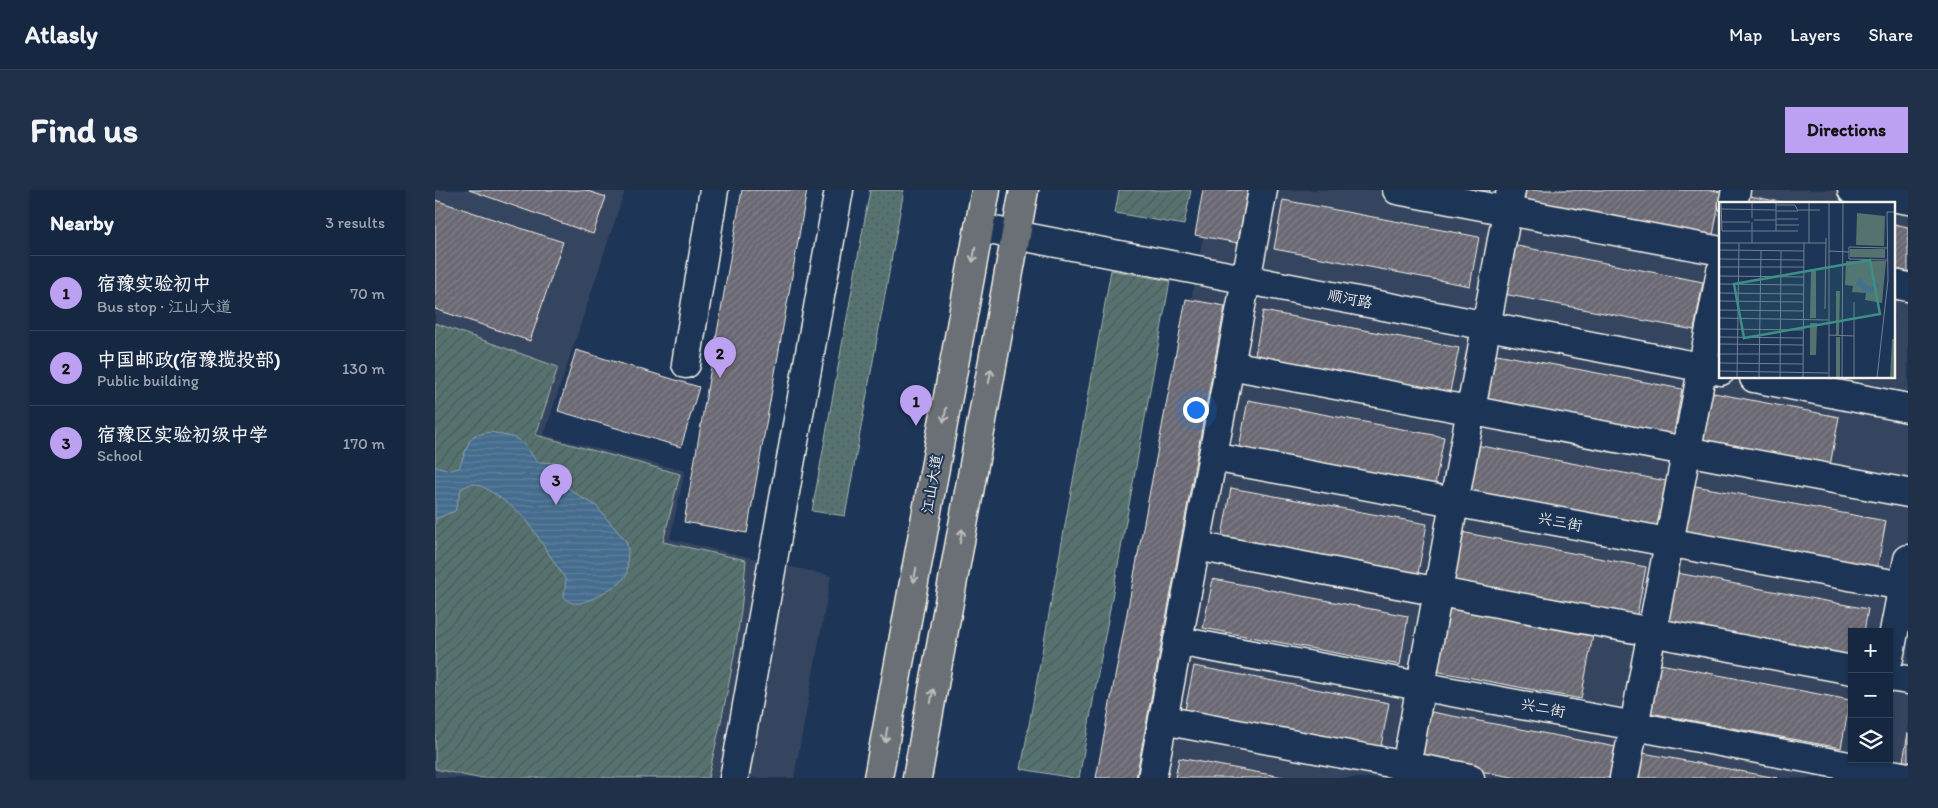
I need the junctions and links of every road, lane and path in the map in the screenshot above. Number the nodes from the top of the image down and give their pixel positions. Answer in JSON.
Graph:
{"nodes":[{"id":1,"x":714,"y":190,"type":"edge"},
{"id":2,"x":839,"y":190,"type":"edge"},
{"id":3,"x":986,"y":190,"type":"edge"},
{"id":4,"x":1023,"y":190,"type":"edge"},
{"id":5,"x":1263,"y":190,"type":"edge"},
{"id":6,"x":1397,"y":190,"type":"edge"},
{"id":7,"x":1852,"y":190,"type":"edge"},
{"id":8,"x":1509,"y":200,"type":"edge"},
{"id":9,"x":1908,"y":200,"type":"edge"},
{"id":10,"x":979,"y":228,"type":"junction"},
{"id":11,"x":1015,"y":234,"type":"junction"},
{"id":12,"x":1719,"y":252,"type":"edge"},
{"id":13,"x":1246,"y":279,"type":"junction"},
{"id":14,"x":1895,"y":284,"type":"edge"},
{"id":15,"x":1908,"y":287,"type":"edge"},
{"id":16,"x":1719,"y":291,"type":"edge"},
{"id":17,"x":1487,"y":326,"type":"junction"},
{"id":18,"x":685,"y":364,"type":"dead end"},
{"id":19,"x":1230,"y":365,"type":"junction"},
{"id":20,"x":1711,"y":369,"type":"edge"},
{"id":21,"x":1759,"y":379,"type":"edge"},
{"id":22,"x":1908,"y":408,"type":"edge"},
{"id":23,"x":1471,"y":411,"type":"junction"},
{"id":24,"x":1686,"y":452,"type":"junction"},
{"id":25,"x":1213,"y":457,"type":"junction"},
{"id":26,"x":1908,"y":493,"type":"edge"},
{"id":27,"x":1454,"y":502,"type":"junction"},
{"id":28,"x":1669,"y":542,"type":"junction"},
{"id":29,"x":1196,"y":546,"type":"junction"},
{"id":30,"x":1908,"y":559,"type":"edge"},
{"id":31,"x":1905,"y":587,"type":"edge"},
{"id":32,"x":1438,"y":592,"type":"junction"},
{"id":33,"x":1652,"y":632,"type":"junction"},
{"id":34,"x":1893,"y":640,"type":"edge"},
{"id":35,"x":1178,"y":641,"type":"junction"},
{"id":36,"x":1848,"y":669,"type":"edge"},
{"id":37,"x":1893,"y":678,"type":"edge"},
{"id":38,"x":1908,"y":680,"type":"edge"},
{"id":39,"x":1421,"y":686,"type":"junction"},
{"id":40,"x":1163,"y":720,"type":"junction"},
{"id":41,"x":1634,"y":725,"type":"junction"},
{"id":42,"x":1869,"y":769,"type":"edge"},
{"id":43,"x":1405,"y":772,"type":"edge"},
{"id":44,"x":1908,"y":777,"type":"edge"},
{"id":45,"x":734,"y":778,"type":"edge"},
{"id":46,"x":878,"y":778,"type":"edge"},
{"id":47,"x":917,"y":778,"type":"edge"},
{"id":48,"x":1152,"y":778,"type":"edge"},
{"id":49,"x":1470,"y":778,"type":"edge"},
{"id":50,"x":1624,"y":778,"type":"edge"}],
"edges":[{"from":1,"to":18,"type":"street"},
{"from":2,"to":45,"type":"street"},
{"from":3,"to":10,"type":"main road","name":"江山大道"},
{"from":4,"to":11,"type":"main road"},
{"from":5,"to":13,"type":"street"},
{"from":6,"to":8,"type":"street"},
{"from":7,"to":9,"type":"street"},
{"from":8,"to":12,"type":"street"},
{"from":8,"to":17,"type":"street"},
{"from":10,"to":11,"type":"street","name":"顺河路"},
{"from":10,"to":46,"type":"main road","name":"江山大道","one_way":true},
{"from":11,"to":13,"type":"street","name":"顺河路"},
{"from":47,"to":11,"type":"main road","one_way":true},
{"from":13,"to":17,"type":"street","name":"顺河路"},
{"from":13,"to":19,"type":"street"},
{"from":14,"to":15,"type":"street"},
{"from":16,"to":20,"type":"street"},
{"from":17,"to":20,"type":"street","name":"顺河路"},
{"from":17,"to":23,"type":"street"},
{"from":19,"to":23,"type":"street"},
{"from":19,"to":25,"type":"street"},
{"from":20,"to":24,"type":"street"},
{"from":21,"to":22,"type":"street"},
{"from":23,"to":24,"type":"street"},
{"from":23,"to":27,"type":"street"},
{"from":24,"to":26,"type":"street"},
{"from":24,"to":28,"type":"street"},
{"from":25,"to":27,"type":"street","name":"兴三街"},
{"from":25,"to":29,"type":"street"},
{"from":27,"to":28,"type":"street","name":"兴三街"},
{"from":27,"to":32,"type":"street"},
{"from":28,"to":31,"type":"street","name":"兴三街"},
{"from":28,"to":33,"type":"street"},
{"from":29,"to":32,"type":"street"},
{"from":29,"to":35,"type":"street"},
{"from":30,"to":31,"type":"street"},
{"from":31,"to":34,"type":"street"},
{"from":32,"to":33,"type":"street"},
{"from":32,"to":39,"type":"street"},
{"from":33,"to":36,"type":"street"},
{"from":33,"to":41,"type":"street"},
{"from":35,"to":39,"type":"street","name":"兴二街"},
{"from":35,"to":40,"type":"street"},
{"from":37,"to":38,"type":"street"},
{"from":39,"to":41,"type":"street","name":"兴二街"},
{"from":39,"to":43,"type":"street"},
{"from":40,"to":43,"type":"street"},
{"from":40,"to":48,"type":"street"},
{"from":41,"to":42,"type":"street","name":"兴二街"},
{"from":41,"to":50,"type":"street"},
{"from":42,"to":44,"type":"street","name":"兴二街"},
{"from":43,"to":49,"type":"street"}]}
